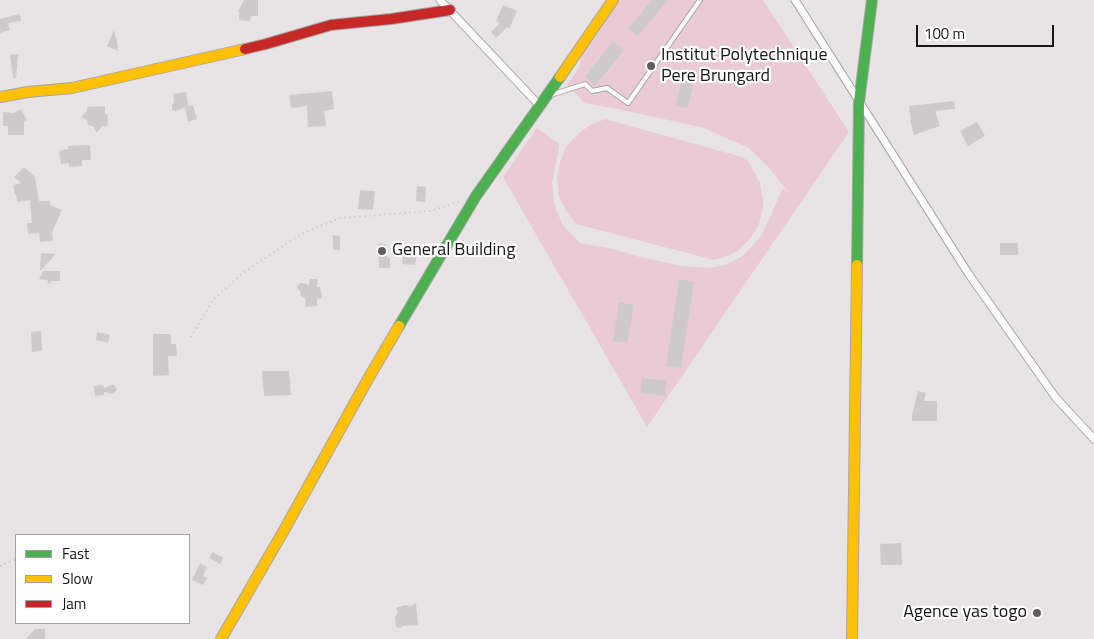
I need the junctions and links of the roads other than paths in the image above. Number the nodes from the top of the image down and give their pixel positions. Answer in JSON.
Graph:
{"nodes":[{"id":1,"x":440,"y":0,"type":"edge"},
{"id":2,"x":613,"y":0,"type":"edge"},
{"id":3,"x":700,"y":0,"type":"edge"},
{"id":4,"x":795,"y":0,"type":"edge"},
{"id":5,"x":872,"y":0,"type":"edge"},
{"id":6,"x":450,"y":10,"type":"junction"},
{"id":7,"x":548,"y":95,"type":"junction"},
{"id":8,"x":0,"y":97,"type":"edge"},
{"id":9,"x":859,"y":102,"type":"junction"},
{"id":10,"x":540,"y":106,"type":"junction"},
{"id":11,"x":1094,"y":439,"type":"edge"},
{"id":12,"x":221,"y":639,"type":"edge"},
{"id":13,"x":852,"y":639,"type":"edge"}],
"edges":[{"from":1,"to":6,"type":"street"},
{"from":2,"to":7,"type":"street"},
{"from":3,"to":7,"type":"lane"},
{"from":4,"to":9,"type":"street"},
{"from":5,"to":9,"type":"street"},
{"from":6,"to":8,"type":"street"},
{"from":6,"to":10,"type":"street"},
{"from":7,"to":10,"type":"street"},
{"from":9,"to":11,"type":"street"},
{"from":9,"to":13,"type":"street"},
{"from":10,"to":12,"type":"street"}]}
